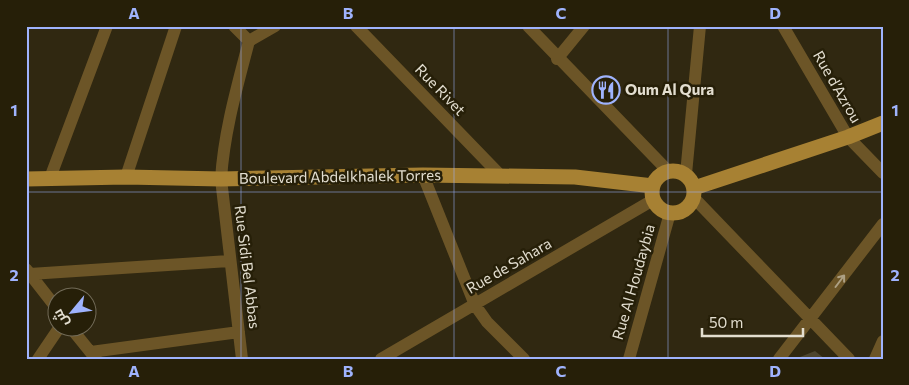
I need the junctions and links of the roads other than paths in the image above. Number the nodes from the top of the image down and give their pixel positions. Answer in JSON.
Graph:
{"nodes":[{"id":1,"x":107,"y":26,"type":"edge"},
{"id":2,"x":176,"y":26,"type":"edge"},
{"id":3,"x":234,"y":26,"type":"edge"},
{"id":4,"x":275,"y":26,"type":"edge"},
{"id":5,"x":356,"y":26,"type":"edge"},
{"id":6,"x":528,"y":26,"type":"edge"},
{"id":7,"x":584,"y":26,"type":"edge"},
{"id":8,"x":700,"y":26,"type":"edge"},
{"id":9,"x":783,"y":26,"type":"edge"},
{"id":10,"x":249,"y":42,"type":"junction"},
{"id":11,"x":558,"y":59,"type":"junction"},
{"id":12,"x":883,"y":123,"type":"edge"},
{"id":13,"x":848,"y":137,"type":"junction"},
{"id":14,"x":668,"y":171,"type":"junction"},
{"id":15,"x":883,"y":173,"type":"edge"},
{"id":16,"x":686,"y":174,"type":"junction"},
{"id":17,"x":423,"y":175,"type":"junction"},
{"id":18,"x":501,"y":176,"type":"junction"},
{"id":19,"x":126,"y":177,"type":"junction"},
{"id":20,"x":50,"y":178,"type":"junction"},
{"id":21,"x":26,"y":179,"type":"edge"},
{"id":22,"x":221,"y":179,"type":"junction"},
{"id":23,"x":653,"y":193,"type":"junction"},
{"id":24,"x":694,"y":193,"type":"junction"},
{"id":25,"x":670,"y":213,"type":"junction"},
{"id":26,"x":883,"y":224,"type":"edge"},
{"id":27,"x":229,"y":261,"type":"junction"},
{"id":28,"x":28,"y":271,"type":"edge"},
{"id":29,"x":48,"y":297,"type":"edge"},
{"id":30,"x":475,"y":305,"type":"junction"},
{"id":31,"x":811,"y":320,"type":"junction"},
{"id":32,"x":239,"y":332,"type":"junction"},
{"id":33,"x":52,"y":338,"type":"edge"},
{"id":34,"x":79,"y":338,"type":"edge"},
{"id":35,"x":883,"y":342,"type":"edge"},
{"id":36,"x":93,"y":355,"type":"edge"},
{"id":37,"x":38,"y":359,"type":"edge"},
{"id":38,"x":242,"y":359,"type":"edge"},
{"id":39,"x":381,"y":359,"type":"edge"},
{"id":40,"x":524,"y":359,"type":"edge"},
{"id":41,"x":629,"y":359,"type":"edge"},
{"id":42,"x":779,"y":359,"type":"edge"},
{"id":43,"x":849,"y":359,"type":"edge"},
{"id":44,"x":875,"y":359,"type":"edge"}],
"edges":[{"from":1,"to":20,"type":"street"},
{"from":2,"to":19,"type":"street"},
{"from":3,"to":10,"type":"street"},
{"from":4,"to":10,"type":"street"},
{"from":5,"to":18,"type":"street","name":"Rue Rivet"},
{"from":6,"to":11,"type":"street"},
{"from":7,"to":11,"type":"street"},
{"from":8,"to":16,"type":"street"},
{"from":9,"to":13,"type":"street","name":"Rue d’Azrou"},
{"from":10,"to":22,"type":"street","name":"Rue Sidi Bel Abbas"},
{"from":11,"to":14,"type":"street"},
{"from":12,"to":13,"type":"main road"},
{"from":13,"to":15,"type":"street","name":"Rue d’Azrou"},
{"from":13,"to":24,"type":"main road"},
{"from":14,"to":16,"type":"main road"},
{"from":14,"to":23,"type":"main road"},
{"from":16,"to":24,"type":"main road"},
{"from":17,"to":18,"type":"main road","name":"Boulevard Abdelkhalek Torres"},
{"from":17,"to":22,"type":"main road","name":"Boulevard Abdelkhalek Torres"},
{"from":17,"to":30,"type":"street"},
{"from":18,"to":23,"type":"main road","name":"Boulevard Abdelkhalek Torres"},
{"from":19,"to":20,"type":"main road","name":"Boulevard Abdelkhalek Torres"},
{"from":19,"to":22,"type":"main road","name":"Boulevard Abdelkhalek Torres"},
{"from":20,"to":21,"type":"main road","name":"Boulevard Abdelkhalek Torres"},
{"from":22,"to":27,"type":"street","name":"Rue Sidi Bel Abbas"},
{"from":23,"to":25,"type":"main road"},
{"from":23,"to":30,"type":"street","name":"Rue de Sahara"},
{"from":24,"to":25,"type":"main road"},
{"from":24,"to":31,"type":"street"},
{"from":25,"to":41,"type":"street","name":"Rue Al Houdaybia"},
{"from":31,"to":26,"type":"street","one_way":true},
{"from":27,"to":28,"type":"street"},
{"from":27,"to":32,"type":"street","name":"Rue Sidi Bel Abbas"},
{"from":28,"to":29,"type":"street"},
{"from":30,"to":39,"type":"street","name":"Rue de Sahara"},
{"from":30,"to":40,"type":"street"},
{"from":31,"to":42,"type":"street"},
{"from":31,"to":43,"type":"street"},
{"from":32,"to":36,"type":"street"},
{"from":32,"to":38,"type":"street","name":"Rue Sidi Bel Abbas"},
{"from":33,"to":37,"type":"street"},
{"from":34,"to":36,"type":"street"},
{"from":35,"to":44,"type":"street"}]}
